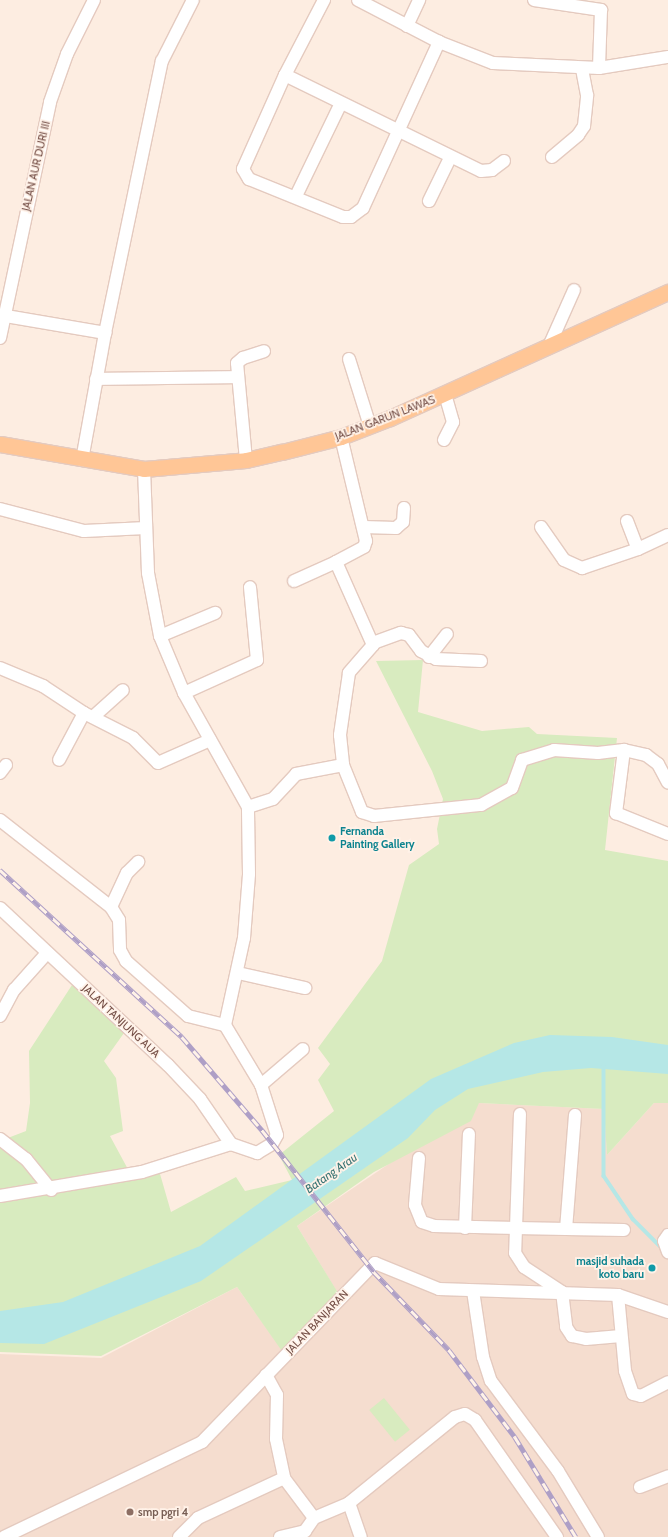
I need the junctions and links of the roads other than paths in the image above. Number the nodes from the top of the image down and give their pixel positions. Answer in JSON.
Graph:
{"nodes":[{"id":1,"x":94,"y":0,"type":"edge"},
{"id":2,"x":193,"y":0,"type":"edge"},
{"id":3,"x":324,"y":0,"type":"edge"},
{"id":4,"x":358,"y":0,"type":"edge"},
{"id":5,"x":419,"y":0,"type":"edge"},
{"id":6,"x":534,"y":0,"type":"edge"},
{"id":7,"x":601,"y":5,"type":"edge"},
{"id":8,"x":407,"y":26,"type":"junction"},
{"id":9,"x":439,"y":42,"type":"junction"},
{"id":10,"x":668,"y":57,"type":"edge"},
{"id":11,"x":599,"y":68,"type":"junction"},
{"id":12,"x":582,"y":69,"type":"junction"},
{"id":13,"x":285,"y":75,"type":"junction"},
{"id":14,"x":341,"y":103,"type":"junction"},
{"id":15,"x":398,"y":129,"type":"junction"},
{"id":16,"x":552,"y":157,"type":"dead end"},
{"id":17,"x":450,"y":158,"type":"junction"},
{"id":18,"x":504,"y":161,"type":"dead end"},
{"id":19,"x":296,"y":196,"type":"junction"},
{"id":20,"x":429,"y":201,"type":"dead end"},
{"id":21,"x":574,"y":290,"type":"dead end"},
{"id":22,"x":668,"y":292,"type":"edge"},
{"id":23,"x":2,"y":315,"type":"edge"},
{"id":24,"x":105,"y":333,"type":"junction"},
{"id":25,"x":0,"y":338,"type":"edge"},
{"id":26,"x":550,"y":344,"type":"junction"},
{"id":27,"x":264,"y":351,"type":"dead end"},
{"id":28,"x":349,"y":359,"type":"dead end"},
{"id":29,"x":238,"y":377,"type":"junction"},
{"id":30,"x":96,"y":379,"type":"junction"},
{"id":31,"x":445,"y":394,"type":"junction"},
{"id":32,"x":370,"y":426,"type":"junction"},
{"id":33,"x":341,"y":437,"type":"junction"},
{"id":34,"x":444,"y":440,"type":"dead end"},
{"id":35,"x":0,"y":444,"type":"edge"},
{"id":36,"x":82,"y":460,"type":"junction"},
{"id":37,"x":246,"y":460,"type":"junction"},
{"id":38,"x":144,"y":469,"type":"junction"},
{"id":39,"x":404,"y":508,"type":"dead end"},
{"id":40,"x":0,"y":509,"type":"edge"},
{"id":41,"x":627,"y":521,"type":"dead end"},
{"id":42,"x":364,"y":527,"type":"junction"},
{"id":43,"x":541,"y":527,"type":"dead end"},
{"id":44,"x":146,"y":528,"type":"junction"},
{"id":45,"x":668,"y":535,"type":"edge"},
{"id":46,"x":638,"y":549,"type":"junction"},
{"id":47,"x":336,"y":562,"type":"junction"},
{"id":48,"x":294,"y":581,"type":"dead end"},
{"id":49,"x":250,"y":587,"type":"dead end"},
{"id":50,"x":214,"y":614,"type":"dead end"},
{"id":51,"x":447,"y":634,"type":"dead end"},
{"id":52,"x":160,"y":636,"type":"junction"},
{"id":53,"x":373,"y":643,"type":"junction"},
{"id":54,"x":429,"y":656,"type":"junction"},
{"id":55,"x":481,"y":661,"type":"dead end"},
{"id":56,"x":0,"y":668,"type":"edge"},
{"id":57,"x":123,"y":690,"type":"dead end"},
{"id":58,"x":184,"y":693,"type":"junction"},
{"id":59,"x":88,"y":715,"type":"junction"},
{"id":60,"x":210,"y":740,"type":"junction"},
{"id":61,"x":624,"y":750,"type":"junction"},
{"id":62,"x":59,"y":760,"type":"dead end"},
{"id":63,"x":343,"y":765,"type":"junction"},
{"id":64,"x":668,"y":783,"type":"edge"},
{"id":65,"x":248,"y":807,"type":"junction"},
{"id":66,"x":0,"y":820,"type":"edge"},
{"id":67,"x":668,"y":834,"type":"edge"},
{"id":68,"x":138,"y":862,"type":"dead end"},
{"id":69,"x":111,"y":907,"type":"junction"},
{"id":70,"x":3,"y":915,"type":"edge"},
{"id":71,"x":47,"y":953,"type":"junction"},
{"id":72,"x":238,"y":974,"type":"junction"},
{"id":73,"x":304,"y":988,"type":"dead end"},
{"id":74,"x":0,"y":1016,"type":"edge"},
{"id":75,"x":225,"y":1025,"type":"junction"},
{"id":76,"x":302,"y":1049,"type":"dead end"},
{"id":77,"x":261,"y":1085,"type":"junction"},
{"id":78,"x":520,"y":1114,"type":"dead end"},
{"id":79,"x":575,"y":1115,"type":"dead end"},
{"id":80,"x":469,"y":1134,"type":"dead end"},
{"id":81,"x":0,"y":1139,"type":"edge"},
{"id":82,"x":231,"y":1144,"type":"junction"},
{"id":83,"x":419,"y":1158,"type":"dead end"},
{"id":84,"x":51,"y":1190,"type":"junction"},
{"id":85,"x":0,"y":1196,"type":"edge"},
{"id":86,"x":465,"y":1228,"type":"junction"},
{"id":87,"x":516,"y":1228,"type":"junction"},
{"id":88,"x":566,"y":1229,"type":"junction"},
{"id":89,"x":624,"y":1230,"type":"dead end"},
{"id":90,"x":668,"y":1234,"type":"edge"},
{"id":91,"x":668,"y":1252,"type":"edge"},
{"id":92,"x":473,"y":1291,"type":"junction"},
{"id":93,"x":562,"y":1292,"type":"junction"},
{"id":94,"x":618,"y":1295,"type":"junction"},
{"id":95,"x":668,"y":1312,"type":"edge"},
{"id":96,"x":621,"y":1336,"type":"junction"},
{"id":97,"x":266,"y":1375,"type":"junction"},
{"id":98,"x":668,"y":1382,"type":"edge"},
{"id":99,"x":284,"y":1478,"type":"junction"},
{"id":100,"x":666,"y":1480,"type":"edge"},
{"id":101,"x":640,"y":1487,"type":"dead end"},
{"id":102,"x":349,"y":1503,"type":"junction"},
{"id":103,"x":314,"y":1518,"type":"junction"},
{"id":104,"x":554,"y":1536,"type":"edge"},
{"id":105,"x":4,"y":1537,"type":"edge"},
{"id":106,"x":179,"y":1537,"type":"edge"},
{"id":107,"x":280,"y":1537,"type":"edge"},
{"id":108,"x":361,"y":1537,"type":"edge"},
{"id":109,"x":598,"y":1537,"type":"edge"}],
"edges":[{"from":1,"to":23,"type":"street","name":"JALAN AUR DURI III"},
{"from":2,"to":24,"type":"street"},
{"from":3,"to":13,"type":"street"},
{"from":4,"to":8,"type":"street"},
{"from":5,"to":8,"type":"street"},
{"from":6,"to":7,"type":"street"},
{"from":7,"to":11,"type":"street"},
{"from":8,"to":9,"type":"street"},
{"from":9,"to":12,"type":"street"},
{"from":9,"to":15,"type":"street"},
{"from":10,"to":11,"type":"street"},
{"from":11,"to":12,"type":"street"},
{"from":12,"to":16,"type":"street"},
{"from":13,"to":14,"type":"street"},
{"from":13,"to":19,"type":"street"},
{"from":14,"to":15,"type":"street"},
{"from":14,"to":19,"type":"street"},
{"from":15,"to":17,"type":"street"},
{"from":15,"to":19,"type":"street"},
{"from":17,"to":18,"type":"street"},
{"from":17,"to":20,"type":"street"},
{"from":21,"to":26,"type":"street"},
{"from":22,"to":26,"type":"main road","name":"JALAN GARUN LAWAS"},
{"from":23,"to":24,"type":"street"},
{"from":23,"to":25,"type":"street","name":"JALAN AUR DURI III"},
{"from":24,"to":30,"type":"street"},
{"from":26,"to":31,"type":"main road","name":"JALAN GARUN LAWAS"},
{"from":27,"to":29,"type":"street"},
{"from":28,"to":32,"type":"street"},
{"from":29,"to":30,"type":"street"},
{"from":29,"to":37,"type":"street"},
{"from":30,"to":36,"type":"street"},
{"from":31,"to":32,"type":"main road","name":"JALAN GARUN LAWAS"},
{"from":31,"to":34,"type":"street"},
{"from":32,"to":33,"type":"main road","name":"JALAN GARUN LAWAS"},
{"from":33,"to":37,"type":"main road","name":"JALAN GARUN LAWAS"},
{"from":33,"to":42,"type":"street"},
{"from":35,"to":36,"type":"main road","name":"JALAN GARUN LAWAS"},
{"from":36,"to":38,"type":"main road","name":"JALAN GARUN LAWAS"},
{"from":37,"to":38,"type":"main road","name":"JALAN GARUN LAWAS"},
{"from":38,"to":44,"type":"street"},
{"from":39,"to":42,"type":"street"},
{"from":40,"to":44,"type":"street"},
{"from":41,"to":46,"type":"street"},
{"from":42,"to":47,"type":"street"},
{"from":43,"to":46,"type":"street"},
{"from":44,"to":52,"type":"street"},
{"from":45,"to":46,"type":"street"},
{"from":47,"to":48,"type":"street"},
{"from":47,"to":53,"type":"street"},
{"from":49,"to":58,"type":"street"},
{"from":50,"to":52,"type":"street"},
{"from":51,"to":54,"type":"street"},
{"from":52,"to":58,"type":"street"},
{"from":53,"to":54,"type":"street"},
{"from":53,"to":63,"type":"street"},
{"from":54,"to":55,"type":"street"},
{"from":56,"to":59,"type":"street"},
{"from":57,"to":59,"type":"street"},
{"from":58,"to":60,"type":"street"},
{"from":59,"to":60,"type":"street"},
{"from":59,"to":62,"type":"street"},
{"from":60,"to":65,"type":"street"},
{"from":61,"to":63,"type":"street"},
{"from":61,"to":64,"type":"street"},
{"from":61,"to":67,"type":"street"},
{"from":63,"to":65,"type":"street"},
{"from":65,"to":72,"type":"street"},
{"from":66,"to":69,"type":"street"},
{"from":68,"to":69,"type":"street"},
{"from":69,"to":75,"type":"street"},
{"from":70,"to":71,"type":"street","name":"JALAN TANJUNG AUA"},
{"from":71,"to":74,"type":"street"},
{"from":71,"to":82,"type":"street","name":"JALAN TANJUNG AUA"},
{"from":72,"to":73,"type":"street"},
{"from":72,"to":75,"type":"street"},
{"from":75,"to":77,"type":"street"},
{"from":76,"to":77,"type":"street"},
{"from":77,"to":82,"type":"street"},
{"from":78,"to":87,"type":"street"},
{"from":79,"to":88,"type":"street"},
{"from":80,"to":86,"type":"street"},
{"from":81,"to":84,"type":"street"},
{"from":82,"to":84,"type":"street"},
{"from":83,"to":86,"type":"street"},
{"from":84,"to":85,"type":"street"},
{"from":86,"to":87,"type":"street"},
{"from":87,"to":88,"type":"street"},
{"from":87,"to":93,"type":"street"},
{"from":88,"to":89,"type":"street"},
{"from":90,"to":91,"type":"street"},
{"from":92,"to":93,"type":"street","name":"JALAN BANJARAN"},
{"from":92,"to":97,"type":"street","name":"JALAN BANJARAN"},
{"from":92,"to":109,"type":"street"},
{"from":93,"to":94,"type":"street","name":"JALAN BANJARAN"},
{"from":93,"to":96,"type":"street"},
{"from":94,"to":95,"type":"street","name":"JALAN BANJARAN"},
{"from":94,"to":96,"type":"street"},
{"from":96,"to":98,"type":"street"},
{"from":97,"to":99,"type":"street"},
{"from":97,"to":105,"type":"street","name":"JALAN BANJARAN"},
{"from":99,"to":103,"type":"street"},
{"from":99,"to":106,"type":"street"},
{"from":100,"to":101,"type":"street"},
{"from":102,"to":103,"type":"street"},
{"from":102,"to":104,"type":"street"},
{"from":102,"to":108,"type":"street"},
{"from":103,"to":107,"type":"street"}]}
